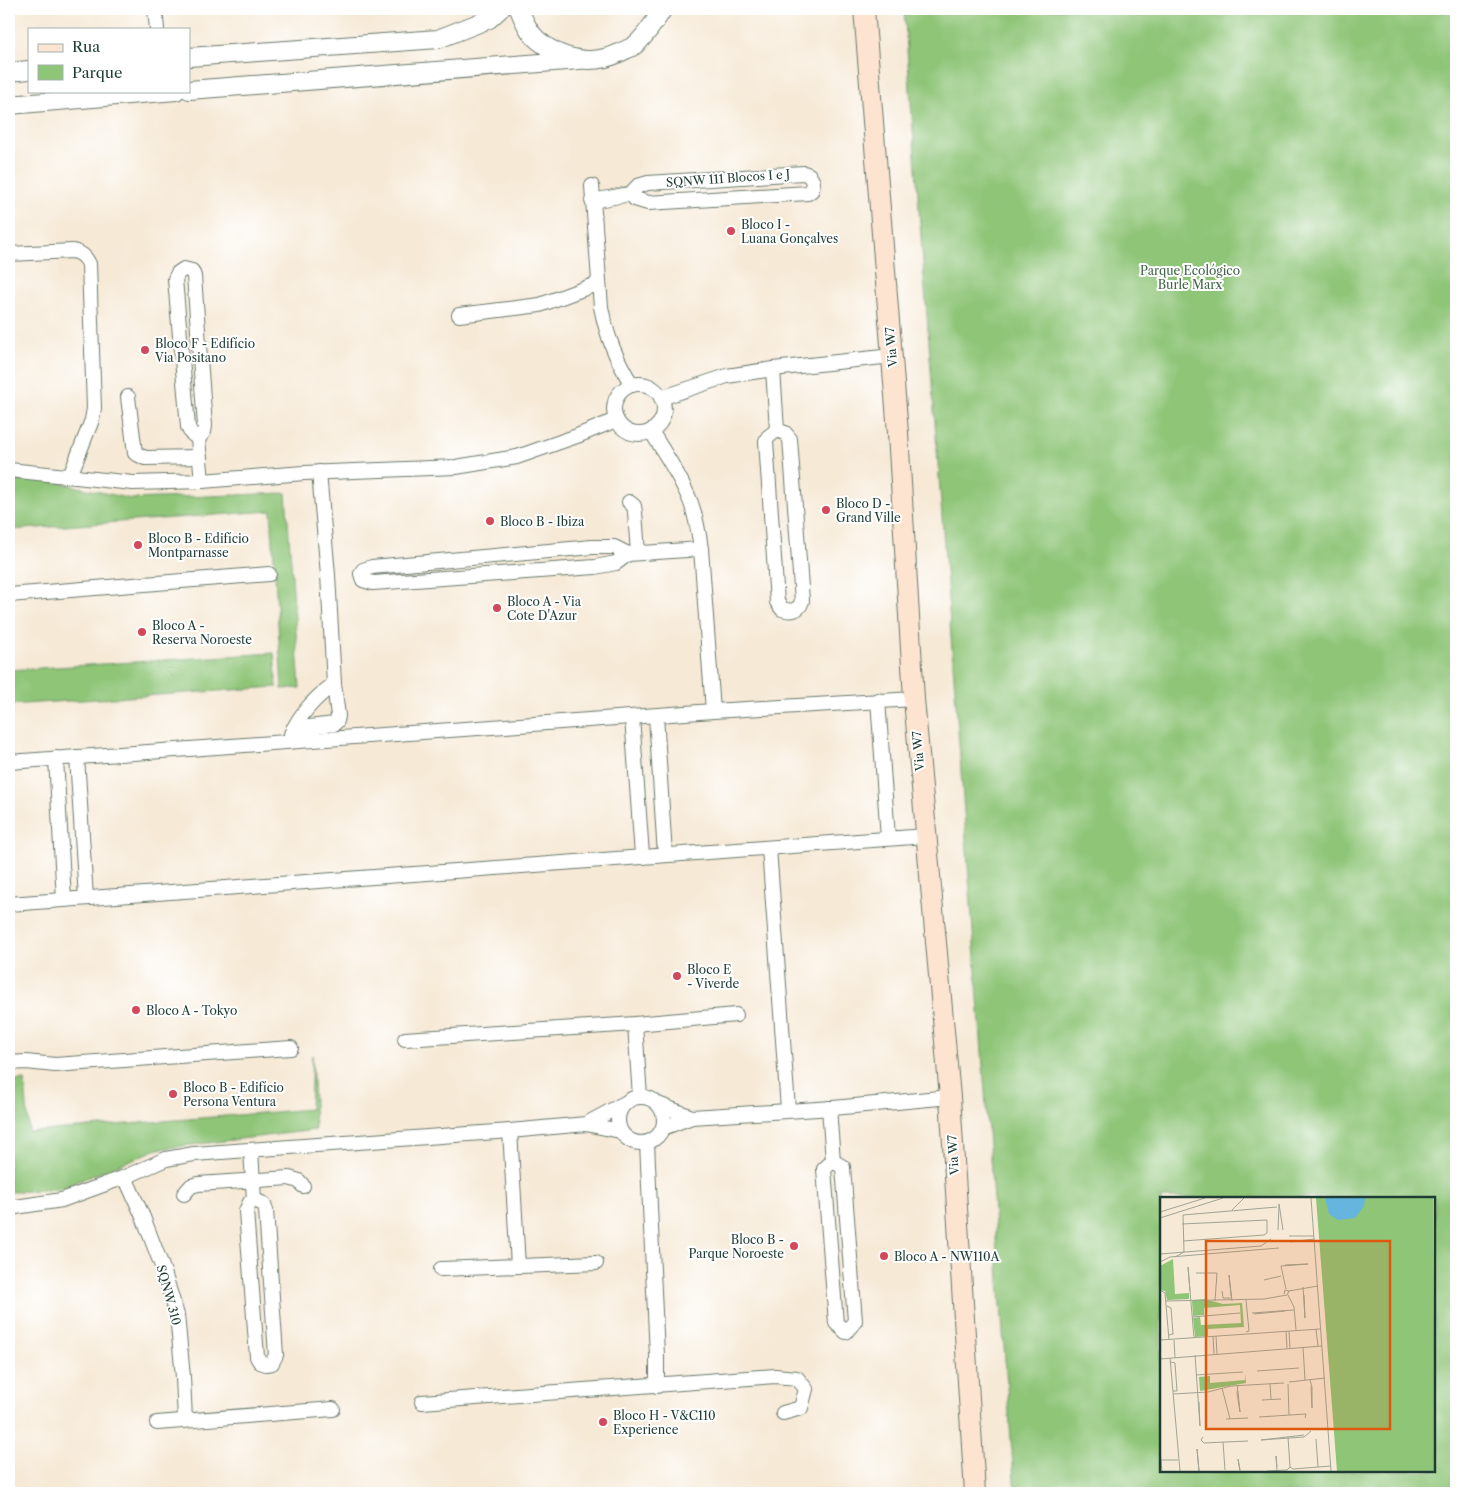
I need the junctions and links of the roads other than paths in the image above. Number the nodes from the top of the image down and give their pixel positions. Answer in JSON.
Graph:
{"nodes":[{"id":1,"x":155,"y":9,"type":"edge"},
{"id":2,"x":500,"y":9,"type":"edge"},
{"id":3,"x":519,"y":9,"type":"edge"},
{"id":4,"x":663,"y":9,"type":"edge"},
{"id":5,"x":864,"y":9,"type":"edge"},
{"id":6,"x":158,"y":28,"type":"edge"},
{"id":7,"x":190,"y":57,"type":"edge"},
{"id":8,"x":579,"y":60,"type":"junction"},
{"id":9,"x":28,"y":70,"type":"edge"},
{"id":10,"x":9,"y":72,"type":"edge"},
{"id":11,"x":190,"y":90,"type":"edge"},
{"id":12,"x":163,"y":92,"type":"edge"},
{"id":13,"x":9,"y":104,"type":"edge"},
{"id":14,"x":592,"y":186,"type":"dead end"},
{"id":15,"x":630,"y":194,"type":"junction"},
{"id":16,"x":592,"y":201,"type":"junction"},
{"id":17,"x":9,"y":254,"type":"edge"},
{"id":18,"x":599,"y":283,"type":"junction"},
{"id":19,"x":459,"y":315,"type":"dead end"},
{"id":20,"x":892,"y":356,"type":"junction"},
{"id":21,"x":773,"y":369,"type":"junction"},
{"id":22,"x":632,"y":385,"type":"junction"},
{"id":23,"x":128,"y":397,"type":"dead end"},
{"id":24,"x":661,"y":398,"type":"junction"},
{"id":25,"x":616,"y":420,"type":"junction"},
{"id":26,"x":777,"y":430,"type":"junction"},
{"id":27,"x":651,"y":431,"type":"junction"},
{"id":28,"x":198,"y":439,"type":"junction"},
{"id":29,"x":200,"y":457,"type":"junction"},
{"id":30,"x":9,"y":470,"type":"edge"},
{"id":31,"x":319,"y":472,"type":"junction"},
{"id":32,"x":70,"y":476,"type":"junction"},
{"id":33,"x":202,"y":481,"type":"junction"},
{"id":34,"x":629,"y":502,"type":"dead end"},
{"id":35,"x":701,"y":548,"type":"junction"},
{"id":36,"x":633,"y":553,"type":"junction"},
{"id":37,"x":269,"y":574,"type":"dead end"},
{"id":38,"x":9,"y":596,"type":"edge"},
{"id":39,"x":334,"y":684,"type":"junction"},
{"id":40,"x":914,"y":699,"type":"junction"},
{"id":41,"x":878,"y":700,"type":"junction"},
{"id":42,"x":713,"y":711,"type":"junction"},
{"id":43,"x":656,"y":716,"type":"junction"},
{"id":44,"x":632,"y":717,"type":"junction"},
{"id":45,"x":293,"y":729,"type":"junction"},
{"id":46,"x":286,"y":743,"type":"junction"},
{"id":47,"x":77,"y":757,"type":"junction"},
{"id":48,"x":56,"y":758,"type":"junction"},
{"id":49,"x":9,"y":762,"type":"edge"},
{"id":50,"x":926,"y":836,"type":"junction"},
{"id":51,"x":888,"y":838,"type":"junction"},
{"id":52,"x":769,"y":848,"type":"junction"},
{"id":53,"x":665,"y":855,"type":"junction"},
{"id":54,"x":642,"y":856,"type":"junction"},
{"id":55,"x":86,"y":898,"type":"junction"},
{"id":56,"x":64,"y":900,"type":"junction"},
{"id":57,"x":9,"y":904,"type":"edge"},
{"id":58,"x":736,"y":1014,"type":"dead end"},
{"id":59,"x":635,"y":1024,"type":"junction"},
{"id":60,"x":404,"y":1039,"type":"dead end"},
{"id":61,"x":291,"y":1048,"type":"dead end"},
{"id":62,"x":9,"y":1063,"type":"edge"},
{"id":63,"x":640,"y":1097,"type":"junction"},
{"id":64,"x":950,"y":1097,"type":"junction"},
{"id":65,"x":626,"y":1103,"type":"junction"},
{"id":66,"x":658,"y":1104,"type":"junction"},
{"id":67,"x":829,"y":1108,"type":"junction"},
{"id":68,"x":788,"y":1110,"type":"junction"},
{"id":69,"x":692,"y":1117,"type":"junction"},
{"id":70,"x":586,"y":1124,"type":"junction"},
{"id":71,"x":663,"y":1128,"type":"junction"},
{"id":72,"x":510,"y":1131,"type":"junction"},
{"id":73,"x":620,"y":1131,"type":"junction"},
{"id":74,"x":647,"y":1143,"type":"junction"},
{"id":75,"x":251,"y":1150,"type":"junction"},
{"id":76,"x":833,"y":1161,"type":"junction"},
{"id":77,"x":125,"y":1177,"type":"junction"},
{"id":78,"x":253,"y":1180,"type":"junction"},
{"id":79,"x":303,"y":1186,"type":"dead end"},
{"id":80,"x":184,"y":1194,"type":"dead end"},
{"id":81,"x":254,"y":1200,"type":"junction"},
{"id":82,"x":9,"y":1208,"type":"edge"},
{"id":83,"x":596,"y":1263,"type":"dead end"},
{"id":84,"x":518,"y":1266,"type":"junction"},
{"id":85,"x":441,"y":1269,"type":"dead end"},
{"id":86,"x":657,"y":1386,"type":"junction"},
{"id":87,"x":422,"y":1402,"type":"dead end"},
{"id":88,"x":332,"y":1409,"type":"dead end"},
{"id":89,"x":783,"y":1414,"type":"dead end"},
{"id":90,"x":185,"y":1420,"type":"junction"},
{"id":91,"x":157,"y":1423,"type":"dead end"},
{"id":92,"x":975,"y":1493,"type":"edge"}],
"edges":[{"from":1,"to":6,"type":"street"},
{"from":2,"to":7,"type":"street"},
{"from":3,"to":8,"type":"street"},
{"from":4,"to":8,"type":"street"},
{"from":5,"to":20,"type":"main road","name":"Via W7"},
{"from":8,"to":11,"type":"street"},
{"from":9,"to":10,"type":"street"},
{"from":12,"to":13,"type":"street"},
{"from":14,"to":16,"type":"street"},
{"from":15,"to":15,"type":"street","name":"SQNW 111 Blocos I e J"},
{"from":15,"to":16,"type":"street"},
{"from":16,"to":18,"type":"street"},
{"from":17,"to":32,"type":"street"},
{"from":18,"to":19,"type":"street"},
{"from":18,"to":22,"type":"street"},
{"from":20,"to":21,"type":"street"},
{"from":20,"to":40,"type":"main road","name":"Via W7"},
{"from":21,"to":24,"type":"street"},
{"from":21,"to":26,"type":"street"},
{"from":22,"to":24,"type":"street"},
{"from":22,"to":25,"type":"street"},
{"from":23,"to":29,"type":"street"},
{"from":24,"to":27,"type":"street"},
{"from":25,"to":27,"type":"street"},
{"from":25,"to":31,"type":"street"},
{"from":26,"to":26,"type":"street"},
{"from":27,"to":35,"type":"street"},
{"from":28,"to":28,"type":"street"},
{"from":28,"to":29,"type":"street"},
{"from":29,"to":33,"type":"street"},
{"from":30,"to":32,"type":"street"},
{"from":31,"to":33,"type":"street"},
{"from":31,"to":39,"type":"street"},
{"from":32,"to":33,"type":"street"},
{"from":34,"to":36,"type":"street"},
{"from":35,"to":36,"type":"street"},
{"from":35,"to":42,"type":"street"},
{"from":36,"to":36,"type":"street"},
{"from":37,"to":38,"type":"street"},
{"from":39,"to":45,"type":"street"},
{"from":39,"to":45,"type":"street"},
{"from":40,"to":41,"type":"street"},
{"from":40,"to":50,"type":"main road","name":"Via W7"},
{"from":41,"to":42,"type":"street"},
{"from":41,"to":51,"type":"street"},
{"from":42,"to":43,"type":"street"},
{"from":43,"to":44,"type":"street"},
{"from":43,"to":53,"type":"street"},
{"from":44,"to":46,"type":"street"},
{"from":44,"to":54,"type":"street"},
{"from":45,"to":46,"type":"street"},
{"from":46,"to":47,"type":"street"},
{"from":47,"to":48,"type":"street"},
{"from":47,"to":55,"type":"street"},
{"from":48,"to":49,"type":"street"},
{"from":48,"to":56,"type":"street"},
{"from":50,"to":51,"type":"street"},
{"from":50,"to":64,"type":"main road","name":"Via W7"},
{"from":51,"to":52,"type":"street"},
{"from":52,"to":53,"type":"street"},
{"from":52,"to":68,"type":"street"},
{"from":53,"to":54,"type":"street"},
{"from":54,"to":55,"type":"street"},
{"from":55,"to":56,"type":"street"},
{"from":56,"to":57,"type":"street"},
{"from":58,"to":59,"type":"street"},
{"from":59,"to":60,"type":"street"},
{"from":59,"to":63,"type":"street"},
{"from":61,"to":62,"type":"street"},
{"from":63,"to":65,"type":"street"},
{"from":63,"to":66,"type":"street"},
{"from":64,"to":67,"type":"street"},
{"from":64,"to":92,"type":"main road","name":"Via W7"},
{"from":65,"to":70,"type":"street"},
{"from":65,"to":73,"type":"street"},
{"from":66,"to":69,"type":"street"},
{"from":66,"to":71,"type":"street"},
{"from":67,"to":68,"type":"street"},
{"from":67,"to":76,"type":"street"},
{"from":68,"to":69,"type":"street"},
{"from":69,"to":71,"type":"street"},
{"from":70,"to":72,"type":"street"},
{"from":70,"to":73,"type":"street"},
{"from":71,"to":74,"type":"street"},
{"from":72,"to":75,"type":"street"},
{"from":72,"to":84,"type":"street"},
{"from":73,"to":74,"type":"street"},
{"from":74,"to":86,"type":"street"},
{"from":75,"to":77,"type":"street"},
{"from":75,"to":78,"type":"street"},
{"from":76,"to":76,"type":"street"},
{"from":77,"to":82,"type":"street"},
{"from":77,"to":90,"type":"street","name":"SQNW 310"},
{"from":78,"to":79,"type":"street"},
{"from":78,"to":80,"type":"street"},
{"from":78,"to":81,"type":"street"},
{"from":81,"to":81,"type":"street"},
{"from":83,"to":84,"type":"street"},
{"from":84,"to":85,"type":"street"},
{"from":86,"to":87,"type":"street"},
{"from":86,"to":89,"type":"street"},
{"from":88,"to":90,"type":"street"},
{"from":90,"to":91,"type":"street"}]}
